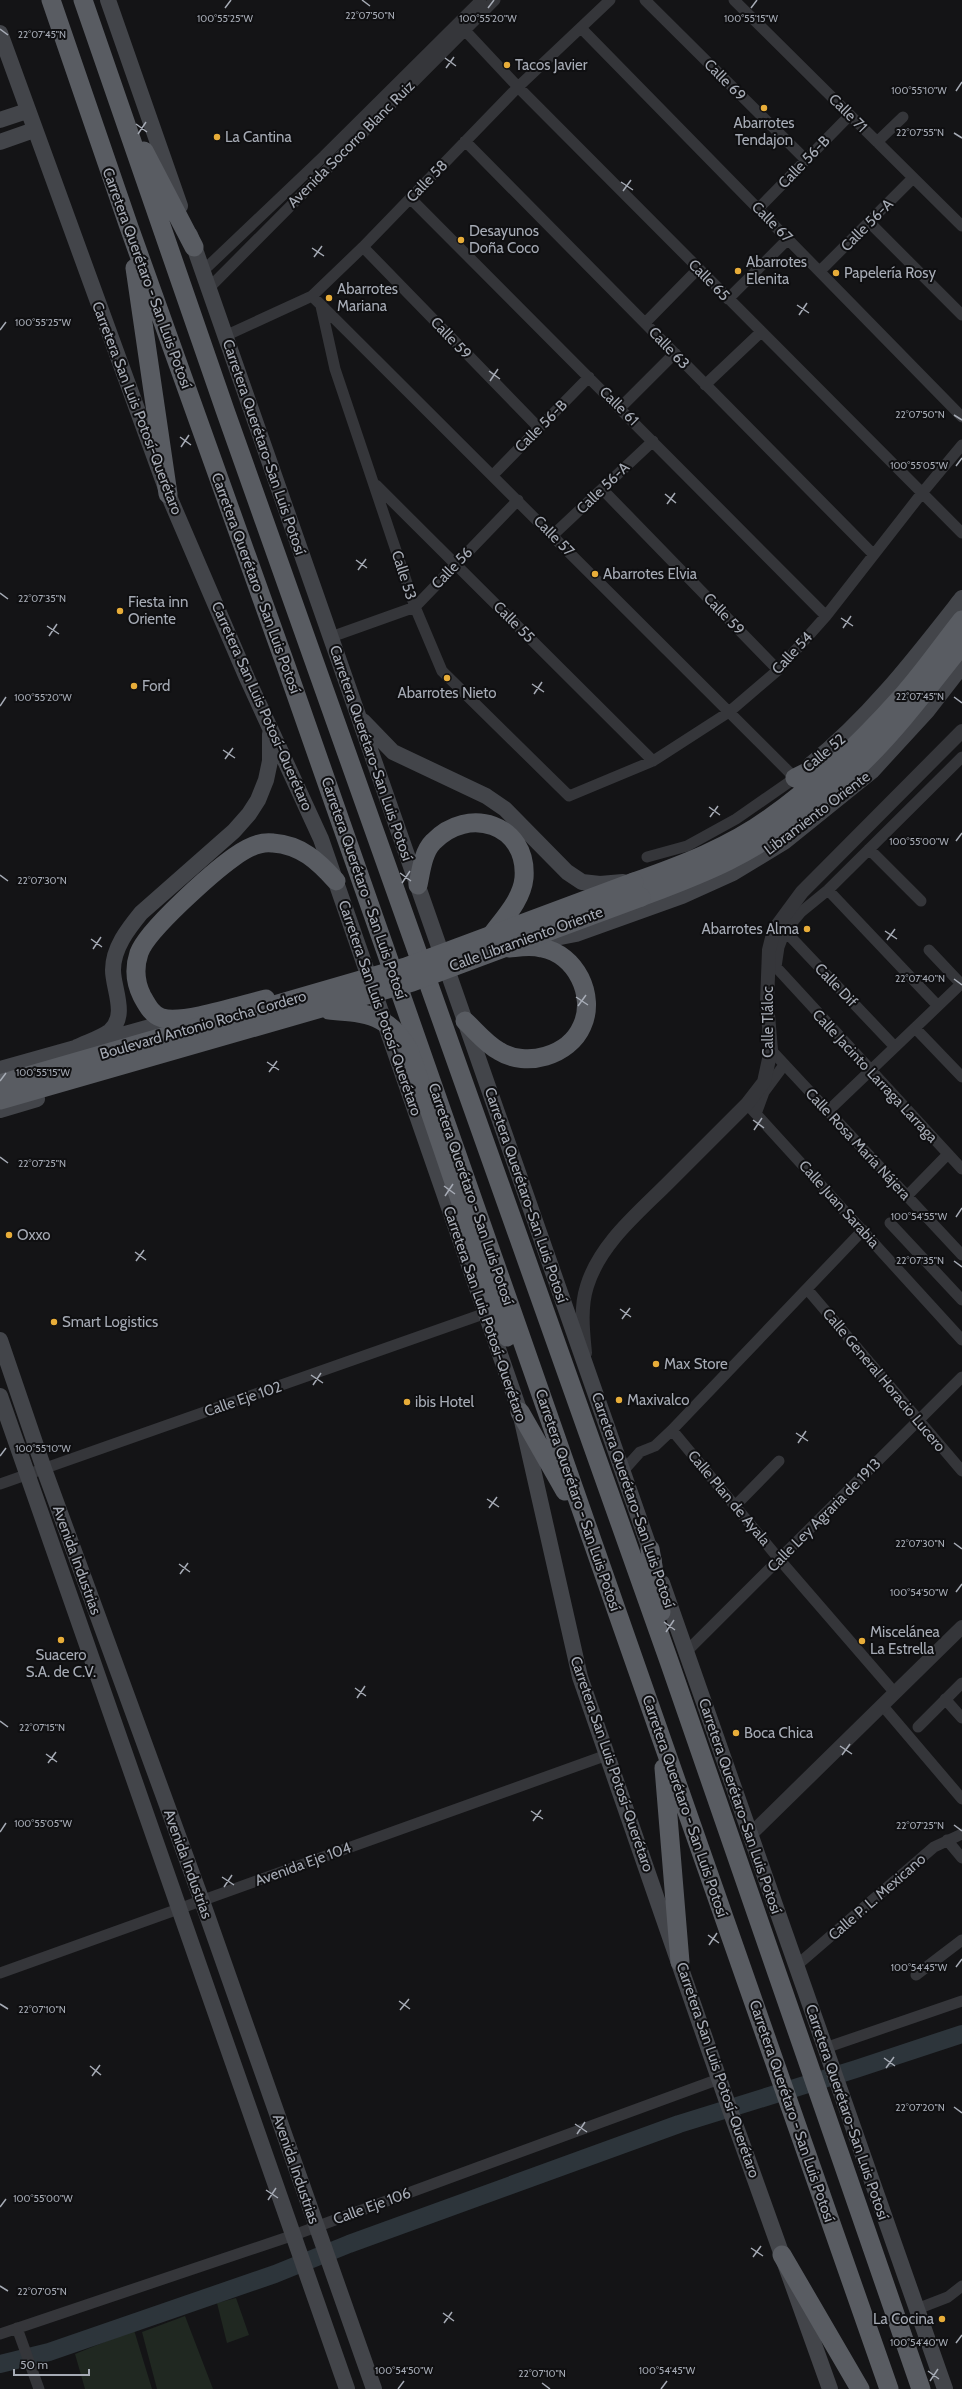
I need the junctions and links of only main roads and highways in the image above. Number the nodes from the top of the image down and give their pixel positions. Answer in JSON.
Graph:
{"nodes":[{"id":1,"x":51,"y":0,"type":"edge"},
{"id":2,"x":83,"y":0,"type":"edge"},
{"id":3,"x":108,"y":0,"type":"edge"},
{"id":4,"x":0,"y":33,"type":"edge"},
{"id":5,"x":116,"y":95,"type":"junction"},
{"id":6,"x":27,"y":111,"type":"junction"},
{"id":7,"x":0,"y":120,"type":"edge"},
{"id":8,"x":34,"y":130,"type":"junction"},
{"id":9,"x":0,"y":142,"type":"edge"},
{"id":10,"x":129,"y":227,"type":"junction"},
{"id":11,"x":194,"y":247,"type":"junction"},
{"id":12,"x":168,"y":494,"type":"junction"},
{"id":13,"x":962,"y":598,"type":"edge"},
{"id":14,"x":962,"y":620,"type":"edge"},
{"id":15,"x":962,"y":645,"type":"edge"},
{"id":16,"x":962,"y":666,"type":"edge"},
{"id":17,"x":911,"y":698,"type":"junction"},
{"id":18,"x":359,"y":717,"type":"junction"},
{"id":19,"x":270,"y":726,"type":"junction"},
{"id":20,"x":857,"y":756,"type":"junction"},
{"id":21,"x":795,"y":778,"type":"joint"},
{"id":22,"x":336,"y":881,"type":"junction"},
{"id":23,"x":418,"y":885,"type":"junction"},
{"id":24,"x":638,"y":890,"type":"junction"},
{"id":25,"x":495,"y":941,"type":"junction"},
{"id":26,"x":409,"y":974,"type":"junction"},
{"id":27,"x":291,"y":999,"type":"junction"},
{"id":28,"x":315,"y":1009,"type":"junction"},
{"id":29,"x":179,"y":1019,"type":"junction"},
{"id":30,"x":465,"y":1021,"type":"junction"},
{"id":31,"x":186,"y":1046,"type":"junction"},
{"id":32,"x":77,"y":1047,"type":"junction"},
{"id":33,"x":0,"y":1069,"type":"edge"},
{"id":34,"x":0,"y":1084,"type":"edge"},
{"id":35,"x":0,"y":1100,"type":"edge"},
{"id":36,"x":0,"y":1110,"type":"edge"},
{"id":37,"x":0,"y":1340,"type":"edge"},
{"id":38,"x":0,"y":1396,"type":"edge"},
{"id":39,"x":520,"y":1412,"type":"junction"},
{"id":40,"x":553,"y":1470,"type":"junction"},
{"id":41,"x":588,"y":1531,"type":"junction"},
{"id":42,"x":650,"y":1549,"type":"junction"},
{"id":43,"x":669,"y":1661,"type":"junction"},
{"id":44,"x":662,"y":1741,"type":"junction"},
{"id":45,"x":680,"y":1962,"type":"junction"},
{"id":46,"x":782,"y":2255,"type":"junction"},
{"id":47,"x":347,"y":2389,"type":"edge"},
{"id":48,"x":374,"y":2389,"type":"edge"},
{"id":49,"x":830,"y":2389,"type":"edge"},
{"id":50,"x":860,"y":2389,"type":"edge"},
{"id":51,"x":889,"y":2389,"type":"edge"},
{"id":52,"x":921,"y":2389,"type":"edge"},
{"id":53,"x":945,"y":2389,"type":"edge"}],
"edges":[{"from":1,"to":10,"type":"highway","name":"Carretera Querétaro - San Luis Potosí"},
{"from":2,"to":5,"type":"highway","name":"Carretera Querétaro - San Luis Potosí"},
{"from":3,"to":11,"type":"main road","name":"Carretera Querétaro-San Luis Potosí"},
{"from":4,"to":6,"type":"main road","name":"Carretera San Luis Potosí-Querétaro"},
{"from":5,"to":11,"type":"highway"},
{"from":5,"to":43,"type":"highway","name":"Carretera Querétaro - San Luis Potosí"},
{"from":6,"to":7,"type":"main road"},
{"from":6,"to":8,"type":"main road","name":"Carretera San Luis Potosí-Querétaro"},
{"from":8,"to":9,"type":"main road"},
{"from":8,"to":12,"type":"main road","name":"Carretera San Luis Potosí-Querétaro"},
{"from":10,"to":12,"type":"highway"},
{"from":10,"to":41,"type":"highway","name":"Carretera Querétaro - San Luis Potosí"},
{"from":11,"to":18,"type":"main road","name":"Carretera Querétaro-San Luis Potosí"},
{"from":12,"to":19,"type":"main road","name":"Carretera San Luis Potosí-Querétaro"},
{"from":13,"to":17,"type":"main road","name":"Calle 52"},
{"from":14,"to":17,"type":"highway","name":"Libramiento Oriente"},
{"from":15,"to":17,"type":"highway","name":"Libramiento Oriente"},
{"from":16,"to":17,"type":"main road","name":"Libramiento Oriente"},
{"from":17,"to":20,"type":"highway","name":"Libramiento Oriente"},
{"from":17,"to":20,"type":"highway"},
{"from":17,"to":21,"type":"main road","name":"Calle 52"},
{"from":17,"to":25,"type":"main road","name":"Libramiento Oriente"},
{"from":18,"to":23,"type":"main road","name":"Carretera Querétaro-San Luis Potosí"},
{"from":18,"to":24,"type":"main road"},
{"from":19,"to":22,"type":"main road","name":"Carretera San Luis Potosí-Querétaro"},
{"from":19,"to":32,"type":"main road"},
{"from":20,"to":21,"type":"highway"},
{"from":20,"to":24,"type":"highway","name":"Libramiento Oriente"},
{"from":22,"to":29,"type":"highway"},
{"from":22,"to":39,"type":"main road","name":"Carretera San Luis Potosí-Querétaro"},
{"from":23,"to":25,"type":"highway"},
{"from":23,"to":30,"type":"main road","name":"Carretera Querétaro-San Luis Potosí"},
{"from":24,"to":25,"type":"highway","name":"Calle Libramiento Oriente","bridge":true},
{"from":25,"to":26,"type":"highway","name":"Calle Libramiento Oriente","bridge":true},
{"from":25,"to":30,"type":"highway","bridge":true},
{"from":26,"to":27,"type":"highway","name":"Boulevard Antonio Rocha Cordero","bridge":true},
{"from":26,"to":28,"type":"highway","name":"Boulevard Antonio Rocha Cordero","bridge":true},
{"from":27,"to":29,"type":"highway"},
{"from":27,"to":34,"type":"highway","name":"Boulevard Antonio Rocha Cordero","bridge":true},
{"from":28,"to":31,"type":"highway","name":"Boulevard Antonio Rocha Cordero","bridge":true},
{"from":28,"to":40,"type":"highway","bridge":true},
{"from":29,"to":32,"type":"main road","name":"Boulevard Antonio Rocha Cordero"},
{"from":30,"to":42,"type":"main road","name":"Carretera Querétaro-San Luis Potosí"},
{"from":31,"to":35,"type":"highway","name":"Boulevard Antonio Rocha Cordero","bridge":true},
{"from":31,"to":36,"type":"main road","name":"Boulevard Antonio Rocha Cordero"},
{"from":32,"to":33,"type":"main road","name":"Boulevard Antonio Rocha Cordero"},
{"from":37,"to":48,"type":"main road","name":"Avenida Industrias"},
{"from":38,"to":47,"type":"main road","name":"Avenida Industrias"},
{"from":39,"to":40,"type":"highway"},
{"from":39,"to":45,"type":"main road","name":"Carretera San Luis Potosí-Querétaro"},
{"from":40,"to":41,"type":"highway"},
{"from":41,"to":44,"type":"highway","name":"Carretera Querétaro - San Luis Potosí"},
{"from":42,"to":43,"type":"highway"},
{"from":42,"to":53,"type":"main road","name":"Carretera Querétaro-San Luis Potosí"},
{"from":43,"to":52,"type":"highway","name":"Carretera Querétaro - San Luis Potosí"},
{"from":44,"to":45,"type":"highway"},
{"from":44,"to":51,"type":"highway","name":"Carretera Querétaro - San Luis Potosí"},
{"from":45,"to":46,"type":"main road","name":"Carretera San Luis Potosí-Querétaro"},
{"from":46,"to":49,"type":"main road","name":"Carretera San Luis Potosí-Querétaro"},
{"from":46,"to":50,"type":"highway"}]}
